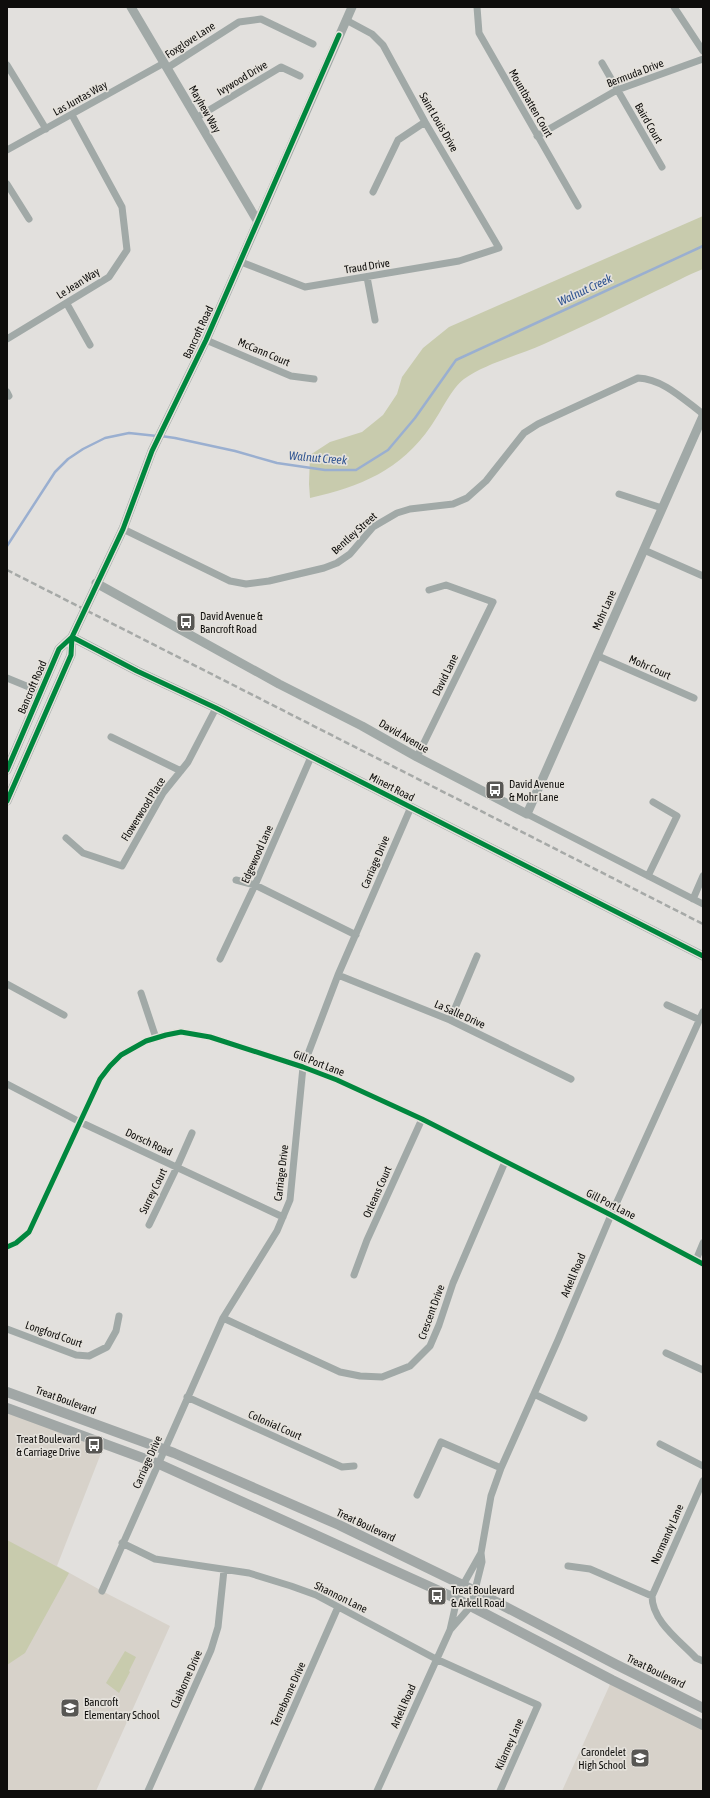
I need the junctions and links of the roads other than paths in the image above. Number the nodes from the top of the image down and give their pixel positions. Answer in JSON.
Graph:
{"nodes":[{"id":1,"x":131,"y":7,"type":"edge"},
{"id":2,"x":352,"y":7,"type":"edge"},
{"id":3,"x":477,"y":7,"type":"edge"},
{"id":4,"x":674,"y":7,"type":"edge"},
{"id":5,"x":346,"y":20,"type":"junction"},
{"id":6,"x":313,"y":44,"type":"dead end"},
{"id":7,"x":703,"y":51,"type":"edge"},
{"id":8,"x":703,"y":59,"type":"edge"},
{"id":9,"x":602,"y":63,"type":"dead end"},
{"id":10,"x":7,"y":65,"type":"edge"},
{"id":11,"x":165,"y":66,"type":"junction"},
{"id":12,"x":300,"y":76,"type":"dead end"},
{"id":13,"x":617,"y":90,"type":"junction"},
{"id":14,"x":72,"y":115,"type":"junction"},
{"id":15,"x":196,"y":118,"type":"junction"},
{"id":16,"x":425,"y":122,"type":"junction"},
{"id":17,"x":46,"y":129,"type":"junction"},
{"id":18,"x":537,"y":136,"type":"junction"},
{"id":19,"x":7,"y":150,"type":"edge"},
{"id":20,"x":662,"y":167,"type":"dead end"},
{"id":21,"x":7,"y":184,"type":"edge"},
{"id":22,"x":373,"y":192,"type":"dead end"},
{"id":23,"x":578,"y":206,"type":"dead end"},
{"id":24,"x":29,"y":219,"type":"dead end"},
{"id":25,"x":258,"y":222,"type":"junction"},
{"id":26,"x":499,"y":248,"type":"joint"},
{"id":27,"x":241,"y":262,"type":"junction"},
{"id":28,"x":367,"y":277,"type":"junction"},
{"id":29,"x":67,"y":304,"type":"junction"},
{"id":30,"x":375,"y":320,"type":"dead end"},
{"id":31,"x":7,"y":339,"type":"edge"},
{"id":32,"x":206,"y":340,"type":"junction"},
{"id":33,"x":90,"y":345,"type":"dead end"},
{"id":34,"x":314,"y":379,"type":"dead end"},
{"id":35,"x":703,"y":415,"type":"edge"},
{"id":36,"x":619,"y":494,"type":"dead end"},
{"id":37,"x":662,"y":508,"type":"junction"},
{"id":38,"x":123,"y":529,"type":"junction"},
{"id":39,"x":644,"y":550,"type":"junction"},
{"id":40,"x":703,"y":576,"type":"edge"},
{"id":41,"x":96,"y":583,"type":"junction"},
{"id":42,"x":429,"y":590,"type":"dead end"},
{"id":43,"x":72,"y":637,"type":"junction"},
{"id":44,"x":598,"y":656,"type":"junction"},
{"id":45,"x":7,"y":678,"type":"edge"},
{"id":46,"x":41,"y":692,"type":"junction"},
{"id":47,"x":694,"y":698,"type":"dead end"},
{"id":48,"x":216,"y":708,"type":"junction"},
{"id":49,"x":111,"y":737,"type":"dead end"},
{"id":50,"x":311,"y":756,"type":"junction"},
{"id":51,"x":417,"y":757,"type":"junction"},
{"id":52,"x":7,"y":770,"type":"edge"},
{"id":53,"x":181,"y":771,"type":"junction"},
{"id":54,"x":7,"y":800,"type":"edge"},
{"id":55,"x":653,"y":802,"type":"dead end"},
{"id":56,"x":411,"y":808,"type":"junction"},
{"id":57,"x":527,"y":814,"type":"junction"},
{"id":58,"x":66,"y":838,"type":"dead end"},
{"id":59,"x":648,"y":876,"type":"junction"},
{"id":60,"x":703,"y":876,"type":"edge"},
{"id":61,"x":236,"y":880,"type":"dead end"},
{"id":62,"x":255,"y":885,"type":"junction"},
{"id":63,"x":693,"y":899,"type":"junction"},
{"id":64,"x":703,"y":904,"type":"edge"},
{"id":65,"x":356,"y":935,"type":"junction"},
{"id":66,"x":477,"y":956,"type":"dead end"},
{"id":67,"x":703,"y":956,"type":"edge"},
{"id":68,"x":220,"y":959,"type":"dead end"},
{"id":69,"x":338,"y":975,"type":"junction"},
{"id":70,"x":7,"y":984,"type":"edge"},
{"id":71,"x":141,"y":993,"type":"dead end"},
{"id":72,"x":667,"y":1005,"type":"dead end"},
{"id":73,"x":703,"y":1012,"type":"edge"},
{"id":74,"x":64,"y":1015,"type":"dead end"},
{"id":75,"x":450,"y":1020,"type":"junction"},
{"id":76,"x":700,"y":1020,"type":"junction"},
{"id":77,"x":156,"y":1038,"type":"junction"},
{"id":78,"x":303,"y":1067,"type":"junction"},
{"id":79,"x":571,"y":1079,"type":"dead end"},
{"id":80,"x":7,"y":1084,"type":"edge"},
{"id":81,"x":422,"y":1119,"type":"junction"},
{"id":82,"x":80,"y":1122,"type":"junction"},
{"id":83,"x":192,"y":1133,"type":"dead end"},
{"id":84,"x":505,"y":1162,"type":"junction"},
{"id":85,"x":177,"y":1167,"type":"junction"},
{"id":86,"x":611,"y":1214,"type":"junction"},
{"id":87,"x":283,"y":1217,"type":"junction"},
{"id":88,"x":148,"y":1225,"type":"dead end"},
{"id":89,"x":703,"y":1243,"type":"edge"},
{"id":90,"x":7,"y":1247,"type":"edge"},
{"id":91,"x":700,"y":1262,"type":"edge"},
{"id":92,"x":354,"y":1275,"type":"dead end"},
{"id":93,"x":118,"y":1316,"type":"dead end"},
{"id":94,"x":223,"y":1318,"type":"junction"},
{"id":95,"x":7,"y":1329,"type":"edge"},
{"id":96,"x":666,"y":1353,"type":"dead end"},
{"id":97,"x":703,"y":1370,"type":"edge"},
{"id":98,"x":7,"y":1392,"type":"edge"},
{"id":99,"x":534,"y":1394,"type":"junction"},
{"id":100,"x":187,"y":1397,"type":"junction"},
{"id":101,"x":7,"y":1408,"type":"edge"},
{"id":102,"x":584,"y":1418,"type":"dead end"},
{"id":103,"x":660,"y":1444,"type":"dead end"},
{"id":104,"x":165,"y":1449,"type":"junction"},
{"id":105,"x":159,"y":1464,"type":"junction"},
{"id":106,"x":354,"y":1466,"type":"dead end"},
{"id":107,"x":703,"y":1466,"type":"edge"},
{"id":108,"x":501,"y":1468,"type":"junction"},
{"id":109,"x":703,"y":1481,"type":"edge"},
{"id":110,"x":701,"y":1493,"type":"edge"},
{"id":111,"x":416,"y":1495,"type":"dead end"},
{"id":112,"x":122,"y":1543,"type":"junction"},
{"id":113,"x":480,"y":1553,"type":"junction"},
{"id":114,"x":568,"y":1566,"type":"dead end"},
{"id":115,"x":224,"y":1570,"type":"junction"},
{"id":116,"x":463,"y":1585,"type":"junction"},
{"id":117,"x":102,"y":1591,"type":"dead end"},
{"id":118,"x":475,"y":1591,"type":"junction"},
{"id":119,"x":652,"y":1596,"type":"junction"},
{"id":120,"x":457,"y":1599,"type":"junction"},
{"id":121,"x":471,"y":1606,"type":"junction"},
{"id":122,"x":338,"y":1607,"type":"junction"},
{"id":123,"x":450,"y":1630,"type":"junction"},
{"id":124,"x":436,"y":1659,"type":"junction"},
{"id":125,"x":703,"y":1661,"type":"edge"},
{"id":126,"x":538,"y":1705,"type":"joint"},
{"id":127,"x":703,"y":1708,"type":"edge"},
{"id":128,"x":703,"y":1725,"type":"edge"},
{"id":129,"x":148,"y":1791,"type":"edge"},
{"id":130,"x":257,"y":1791,"type":"edge"},
{"id":131,"x":377,"y":1791,"type":"edge"},
{"id":132,"x":500,"y":1791,"type":"edge"}],
"edges":[{"from":1,"to":11,"type":"street","name":"Mayhew Way"},
{"from":2,"to":5,"type":"street","name":"Bancroft Road"},
{"from":3,"to":18,"type":"street","name":"Mountbatten Court"},
{"from":4,"to":7,"type":"street"},
{"from":5,"to":16,"type":"street","name":"Saint Louis Drive"},
{"from":5,"to":25,"type":"street","name":"Bancroft Road"},
{"from":6,"to":11,"type":"street","name":"Foxglove Lane"},
{"from":8,"to":13,"type":"street","name":"Bermuda Drive"},
{"from":9,"to":13,"type":"street","name":"Baird Court"},
{"from":10,"to":17,"type":"street"},
{"from":11,"to":14,"type":"street","name":"Las Juntas Way"},
{"from":11,"to":15,"type":"street","name":"Mayhew Way"},
{"from":12,"to":15,"type":"street","name":"Ivywood Drive"},
{"from":13,"to":18,"type":"street","name":"Bermuda Drive"},
{"from":13,"to":20,"type":"street","name":"Baird Court"},
{"from":14,"to":17,"type":"street","name":"Las Juntas Way"},
{"from":14,"to":29,"type":"street","name":"Le Jean Way"},
{"from":15,"to":25,"type":"street","name":"Mayhew Way"},
{"from":16,"to":22,"type":"street"},
{"from":16,"to":26,"type":"street","name":"Saint Louis Drive"},
{"from":17,"to":19,"type":"street","name":"Las Juntas Way"},
{"from":18,"to":23,"type":"street","name":"Mountbatten Court"},
{"from":21,"to":24,"type":"street"},
{"from":25,"to":27,"type":"street","name":"Bancroft Road"},
{"from":26,"to":28,"type":"street","name":"Traud Drive"},
{"from":27,"to":28,"type":"street","name":"Traud Drive"},
{"from":27,"to":32,"type":"street","name":"Bancroft Road"},
{"from":28,"to":30,"type":"street"},
{"from":29,"to":31,"type":"street","name":"Le Jean Way"},
{"from":29,"to":33,"type":"street"},
{"from":32,"to":34,"type":"street","name":"McCann Court"},
{"from":32,"to":38,"type":"street","name":"Bancroft Road"},
{"from":35,"to":37,"type":"street","name":"Mohr Lane"},
{"from":35,"to":38,"type":"street","name":"Bentley Street"},
{"from":36,"to":37,"type":"street"},
{"from":37,"to":39,"type":"street","name":"Mohr Lane"},
{"from":38,"to":41,"type":"street","name":"Bancroft Road"},
{"from":39,"to":40,"type":"street"},
{"from":39,"to":44,"type":"street","name":"Mohr Lane"},
{"from":41,"to":43,"type":"street","name":"Bancroft Road"},
{"from":41,"to":51,"type":"street","name":"David Avenue"},
{"from":42,"to":51,"type":"street","name":"David Lane"},
{"from":43,"to":46,"type":"street","name":"Bancroft Road"},
{"from":43,"to":48,"type":"street","name":"Minert Road"},
{"from":43,"to":54,"type":"street","name":"Bancroft Road"},
{"from":44,"to":47,"type":"street","name":"Mohr Court"},
{"from":44,"to":57,"type":"street","name":"Mohr Lane"},
{"from":45,"to":46,"type":"street"},
{"from":46,"to":52,"type":"street","name":"Bancroft Road"},
{"from":48,"to":50,"type":"street","name":"Minert Road"},
{"from":48,"to":53,"type":"street","name":"Flowerwood Place"},
{"from":49,"to":53,"type":"street"},
{"from":50,"to":56,"type":"street","name":"Minert Road"},
{"from":50,"to":62,"type":"street","name":"Edgewood Lane"},
{"from":51,"to":57,"type":"street","name":"David Avenue"},
{"from":53,"to":58,"type":"street","name":"Flowerwood Place"},
{"from":55,"to":59,"type":"street"},
{"from":56,"to":65,"type":"street","name":"Carriage Drive"},
{"from":56,"to":67,"type":"street","name":"Minert Road"},
{"from":57,"to":59,"type":"street","name":"David Avenue"},
{"from":59,"to":63,"type":"street","name":"David Avenue"},
{"from":60,"to":63,"type":"street"},
{"from":61,"to":62,"type":"street"},
{"from":62,"to":65,"type":"street"},
{"from":62,"to":68,"type":"street","name":"Edgewood Lane"},
{"from":63,"to":64,"type":"street","name":"David Avenue"},
{"from":65,"to":69,"type":"street","name":"Carriage Drive"},
{"from":66,"to":75,"type":"street"},
{"from":69,"to":75,"type":"street","name":"La Salle Drive"},
{"from":69,"to":78,"type":"street","name":"Carriage Drive"},
{"from":70,"to":74,"type":"street"},
{"from":71,"to":77,"type":"street"},
{"from":72,"to":76,"type":"street"},
{"from":73,"to":76,"type":"street","name":"Arkell Road"},
{"from":75,"to":79,"type":"street","name":"La Salle Drive"},
{"from":76,"to":86,"type":"street","name":"Arkell Road"},
{"from":77,"to":78,"type":"street","name":"Gill Port Lane"},
{"from":77,"to":82,"type":"street","name":"Gill Port Lane"},
{"from":78,"to":81,"type":"street","name":"Gill Port Lane"},
{"from":78,"to":87,"type":"street","name":"Carriage Drive"},
{"from":80,"to":82,"type":"street","name":"Dorsch Road"},
{"from":81,"to":84,"type":"street","name":"Gill Port Lane"},
{"from":81,"to":92,"type":"street","name":"Orleans Court"},
{"from":82,"to":85,"type":"street","name":"Dorsch Road"},
{"from":82,"to":90,"type":"street","name":"Gill Port Lane"},
{"from":83,"to":85,"type":"street","name":"Surrey Court"},
{"from":84,"to":86,"type":"street","name":"Gill Port Lane"},
{"from":84,"to":94,"type":"street","name":"Crescent Drive"},
{"from":85,"to":87,"type":"street","name":"Dorsch Road"},
{"from":85,"to":88,"type":"street","name":"Surrey Court"},
{"from":86,"to":91,"type":"street","name":"Gill Port Lane"},
{"from":86,"to":99,"type":"street","name":"Arkell Road"},
{"from":87,"to":94,"type":"street","name":"Carriage Drive"},
{"from":89,"to":91,"type":"street"},
{"from":93,"to":95,"type":"street","name":"Longford Court"},
{"from":94,"to":100,"type":"street","name":"Carriage Drive"},
{"from":96,"to":97,"type":"street"},
{"from":98,"to":104,"type":"main road","name":"Treat Boulevard"},
{"from":99,"to":102,"type":"street"},
{"from":99,"to":108,"type":"street","name":"Arkell Road"},
{"from":100,"to":104,"type":"street","name":"Carriage Drive"},
{"from":100,"to":106,"type":"street","name":"Colonial Court"},
{"from":101,"to":105,"type":"main road"},
{"from":103,"to":107,"type":"street"},
{"from":104,"to":105,"type":"street","name":"Carriage Drive"},
{"from":104,"to":116,"type":"main road","name":"Treat Boulevard"},
{"from":105,"to":112,"type":"street","name":"Carriage Drive"},
{"from":105,"to":120,"type":"main road"},
{"from":108,"to":111,"type":"street"},
{"from":108,"to":113,"type":"street","name":"Arkell Road"},
{"from":109,"to":110,"type":"street","name":"Normandy Lane"},
{"from":110,"to":119,"type":"street","name":"Normandy Lane"},
{"from":112,"to":115,"type":"street","name":"Shannon Lane"},
{"from":112,"to":117,"type":"street","name":"Carriage Drive"},
{"from":113,"to":116,"type":"street","name":"Arkell Road"},
{"from":113,"to":118,"type":"street","name":"Arkell Road"},
{"from":114,"to":119,"type":"street"},
{"from":115,"to":122,"type":"street","name":"Shannon Lane"},
{"from":115,"to":129,"type":"street","name":"Claiborne Drive"},
{"from":116,"to":118,"type":"main road","name":"Treat Boulevard"},
{"from":116,"to":120,"type":"street","name":"Arkell Road"},
{"from":118,"to":121,"type":"street","name":"Arkell Road"},
{"from":118,"to":127,"type":"main road","name":"Treat Boulevard"},
{"from":119,"to":125,"type":"street"},
{"from":120,"to":121,"type":"main road"},
{"from":120,"to":123,"type":"street","name":"Arkell Road"},
{"from":121,"to":123,"type":"street","name":"Arkell Road"},
{"from":121,"to":128,"type":"main road"},
{"from":122,"to":124,"type":"street","name":"Shannon Lane"},
{"from":122,"to":130,"type":"street","name":"Terrebonne Drive"},
{"from":123,"to":124,"type":"street","name":"Arkell Road"},
{"from":124,"to":126,"type":"street","name":"Shannon Lane"},
{"from":124,"to":131,"type":"street","name":"Arkell Road"},
{"from":126,"to":132,"type":"street","name":"Kilarney Lane"}]}
